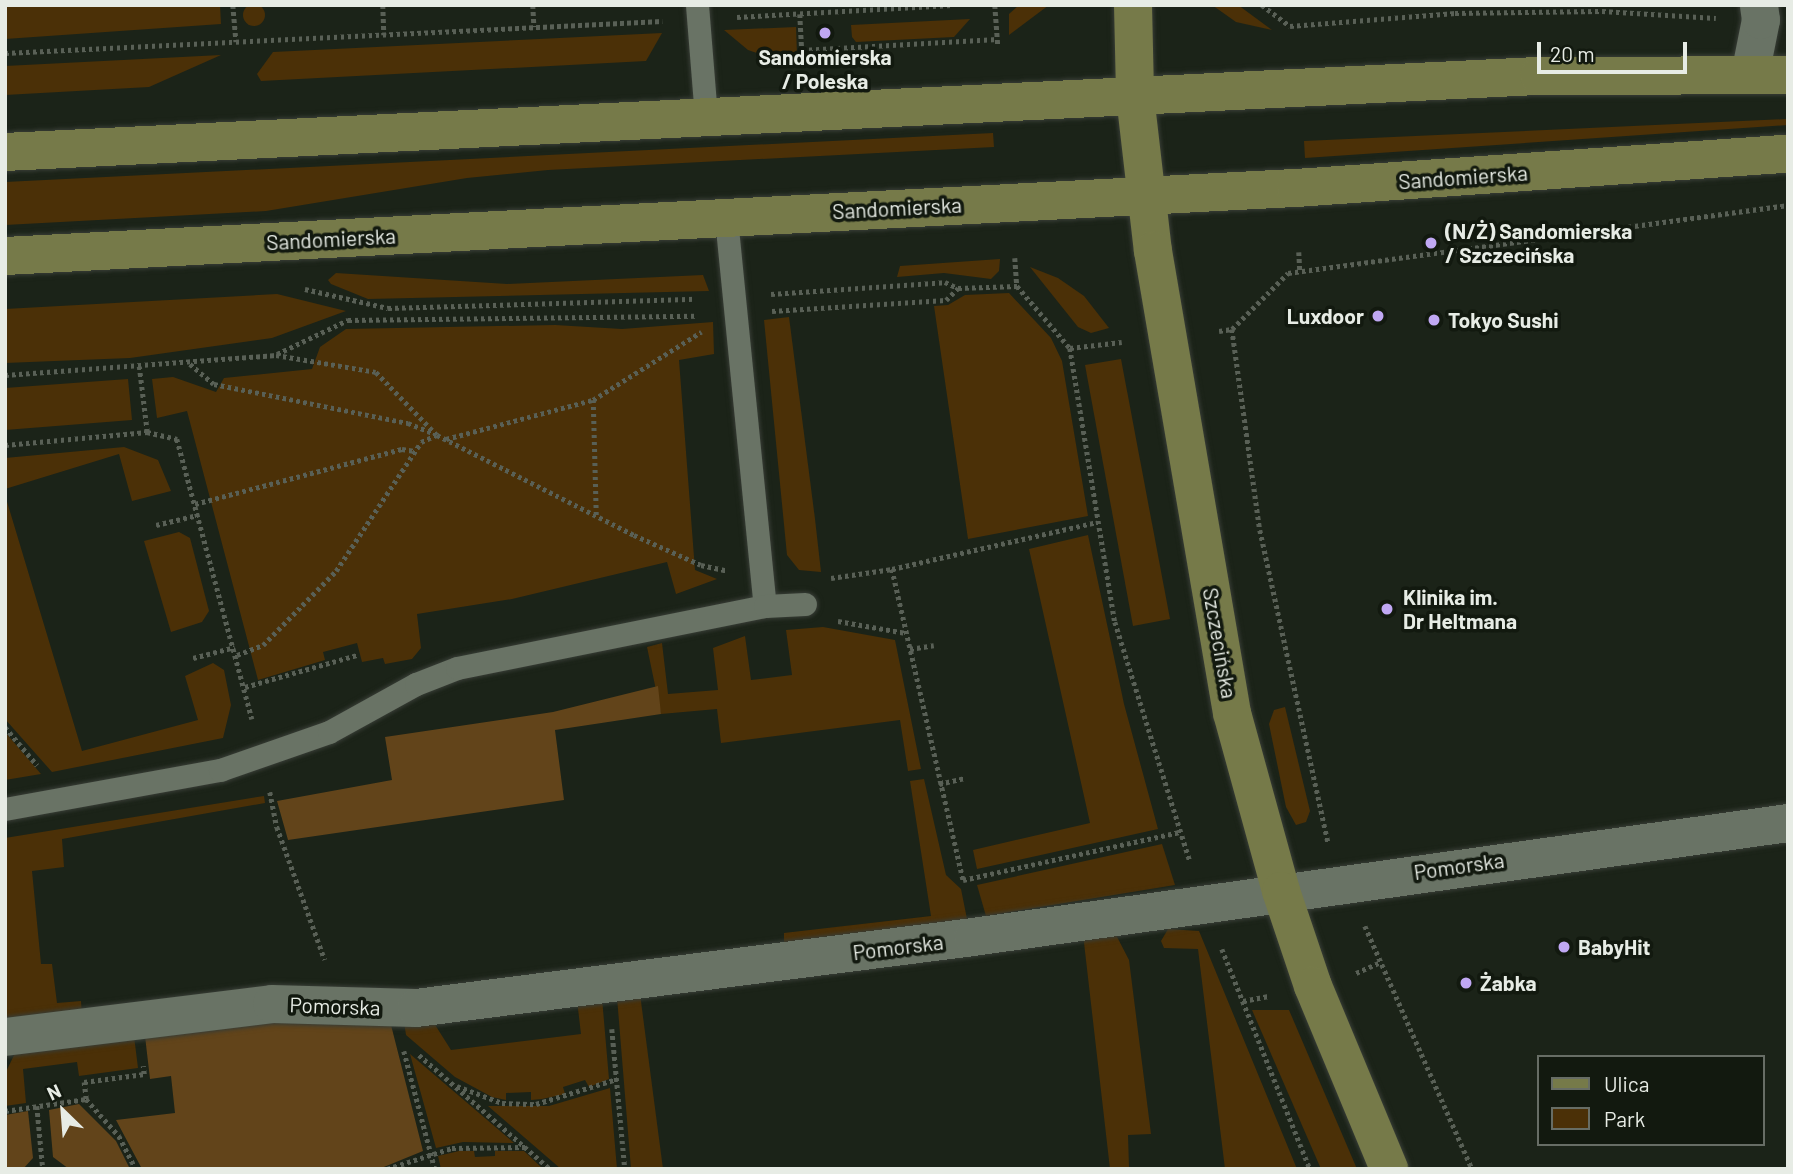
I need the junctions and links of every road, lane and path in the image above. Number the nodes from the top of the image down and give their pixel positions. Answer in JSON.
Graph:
{"nodes":[{"id":1,"x":233,"y":5,"type":"edge"},
{"id":2,"x":383,"y":5,"type":"edge"},
{"id":3,"x":533,"y":5,"type":"edge"},
{"id":4,"x":953,"y":5,"type":"edge"},
{"id":5,"x":995,"y":5,"type":"edge"},
{"id":6,"x":1133,"y":5,"type":"edge"},
{"id":7,"x":1262,"y":5,"type":"edge"},
{"id":8,"x":920,"y":6,"type":"edge"},
{"id":9,"x":697,"y":12,"type":"edge"},
{"id":10,"x":1760,"y":13,"type":"edge"},
{"id":11,"x":800,"y":14,"type":"junction"},
{"id":12,"x":534,"y":27,"type":"junction"},
{"id":13,"x":384,"y":35,"type":"junction"},
{"id":14,"x":236,"y":42,"type":"junction"},
{"id":15,"x":5,"y":53,"type":"edge"},
{"id":16,"x":1750,"y":75,"type":"junction"},
{"id":17,"x":1788,"y":75,"type":"edge"},
{"id":18,"x":1135,"y":96,"type":"junction"},
{"id":19,"x":706,"y":117,"type":"junction"},
{"id":20,"x":5,"y":152,"type":"edge"},
{"id":21,"x":1788,"y":154,"type":"edge"},
{"id":22,"x":1147,"y":197,"type":"junction"},
{"id":23,"x":1788,"y":205,"type":"edge"},
{"id":24,"x":726,"y":218,"type":"junction"},
{"id":25,"x":1299,"y":252,"type":"dead end"},
{"id":26,"x":5,"y":256,"type":"edge"},
{"id":27,"x":1016,"y":258,"type":"dead end"},
{"id":28,"x":1300,"y":271,"type":"junction"},
{"id":29,"x":1017,"y":286,"type":"junction"},
{"id":30,"x":297,"y":287,"type":"dead end"},
{"id":31,"x":958,"y":288,"type":"junction"},
{"id":32,"x":732,"y":305,"type":"junction"},
{"id":33,"x":706,"y":316,"type":"junction"},
{"id":34,"x":1232,"y":329,"type":"junction"},
{"id":35,"x":1219,"y":331,"type":"dead end"},
{"id":36,"x":1122,"y":342,"type":"dead end"},
{"id":37,"x":1070,"y":348,"type":"junction"},
{"id":38,"x":276,"y":355,"type":"junction"},
{"id":39,"x":190,"y":363,"type":"junction"},
{"id":40,"x":139,"y":366,"type":"junction"},
{"id":41,"x":5,"y":375,"type":"edge"},
{"id":42,"x":593,"y":400,"type":"junction"},
{"id":43,"x":147,"y":432,"type":"junction"},
{"id":44,"x":437,"y":435,"type":"junction"},
{"id":45,"x":446,"y":439,"type":"junction"},
{"id":46,"x":5,"y":445,"type":"edge"},
{"id":47,"x":415,"y":451,"type":"junction"},
{"id":48,"x":195,"y":504,"type":"junction"},
{"id":49,"x":198,"y":515,"type":"junction"},
{"id":50,"x":596,"y":515,"type":"junction"},
{"id":51,"x":1097,"y":522,"type":"junction"},
{"id":52,"x":156,"y":525,"type":"dead end"},
{"id":53,"x":892,"y":569,"type":"junction"},
{"id":54,"x":762,"y":578,"type":"junction"},
{"id":55,"x":805,"y":604,"type":"joint"},
{"id":56,"x":765,"y":606,"type":"junction"},
{"id":57,"x":906,"y":633,"type":"junction"},
{"id":58,"x":934,"y":645,"type":"dead end"},
{"id":59,"x":235,"y":647,"type":"junction"},
{"id":60,"x":909,"y":649,"type":"junction"},
{"id":61,"x":237,"y":655,"type":"junction"},
{"id":62,"x":357,"y":655,"type":"dead end"},
{"id":63,"x":193,"y":658,"type":"dead end"},
{"id":64,"x":245,"y":687,"type":"junction"},
{"id":65,"x":254,"y":725,"type":"dead end"},
{"id":66,"x":5,"y":727,"type":"edge"},
{"id":67,"x":262,"y":756,"type":"junction"},
{"id":68,"x":40,"y":768,"type":"dead end"},
{"id":69,"x":964,"y":778,"type":"dead end"},
{"id":70,"x":939,"y":784,"type":"junction"},
{"id":71,"x":5,"y":809,"type":"edge"},
{"id":72,"x":1788,"y":823,"type":"edge"},
{"id":73,"x":1180,"y":832,"type":"junction"},
{"id":74,"x":1330,"y":847,"type":"dead end"},
{"id":75,"x":1192,"y":869,"type":"dead end"},
{"id":76,"x":1281,"y":891,"type":"junction"},
{"id":77,"x":1362,"y":918,"type":"dead end"},
{"id":78,"x":1218,"y":940,"type":"dead end"},
{"id":79,"x":1381,"y":962,"type":"junction"},
{"id":80,"x":1346,"y":977,"type":"dead end"},
{"id":81,"x":608,"y":982,"type":"junction"},
{"id":82,"x":1274,"y":995,"type":"dead end"},
{"id":83,"x":1243,"y":1001,"type":"junction"},
{"id":84,"x":358,"y":1006,"type":"junction"},
{"id":85,"x":5,"y":1037,"type":"edge"},
{"id":86,"x":617,"y":1079,"type":"junction"},
{"id":87,"x":453,"y":1084,"type":"junction"},
{"id":88,"x":37,"y":1106,"type":"junction"},
{"id":89,"x":5,"y":1111,"type":"edge"},
{"id":90,"x":526,"y":1147,"type":"junction"},
{"id":91,"x":431,"y":1153,"type":"junction"},
{"id":92,"x":43,"y":1169,"type":"edge"},
{"id":93,"x":136,"y":1169,"type":"edge"},
{"id":94,"x":387,"y":1169,"type":"edge"},
{"id":95,"x":435,"y":1169,"type":"edge"},
{"id":96,"x":550,"y":1169,"type":"edge"},
{"id":97,"x":625,"y":1169,"type":"edge"},
{"id":98,"x":1310,"y":1169,"type":"edge"},
{"id":99,"x":1389,"y":1169,"type":"edge"},
{"id":100,"x":1472,"y":1169,"type":"edge"}],
"edges":[{"from":1,"to":14,"type":"path"},
{"from":2,"to":13,"type":"path"},
{"from":3,"to":12,"type":"path"},
{"from":4,"to":8,"type":"path"},
{"from":5,"to":11,"type":"path"},
{"from":6,"to":18,"type":"street","name":"Szczecińska"},
{"from":7,"to":10,"type":"path"},
{"from":8,"to":11,"type":"path"},
{"from":9,"to":11,"type":"path"},
{"from":9,"to":12,"type":"path"},
{"from":9,"to":19,"type":"lane"},
{"from":10,"to":16,"type":"street"},
{"from":12,"to":13,"type":"path"},
{"from":13,"to":14,"type":"path"},
{"from":14,"to":15,"type":"path"},
{"from":16,"to":17,"type":"street"},
{"from":16,"to":18,"type":"street"},
{"from":18,"to":19,"type":"street"},
{"from":18,"to":22,"type":"street","name":"Szczecińska"},
{"from":19,"to":20,"type":"street"},
{"from":21,"to":22,"type":"street","name":"Sandomierska"},
{"from":22,"to":24,"type":"street","name":"Sandomierska"},
{"from":22,"to":76,"type":"street","name":"Szczecińska"},
{"from":23,"to":28,"type":"path"},
{"from":24,"to":26,"type":"street","name":"Sandomierska"},
{"from":24,"to":32,"type":"lane"},
{"from":25,"to":28,"type":"path"},
{"from":27,"to":29,"type":"path"},
{"from":28,"to":34,"type":"path"},
{"from":29,"to":31,"type":"path"},
{"from":29,"to":37,"type":"path"},
{"from":30,"to":32,"type":"path"},
{"from":31,"to":32,"type":"path"},
{"from":31,"to":32,"type":"path"},
{"from":32,"to":33,"type":"path"},
{"from":32,"to":54,"type":"lane"},
{"from":33,"to":38,"type":"path"},
{"from":33,"to":42,"type":"path"},
{"from":34,"to":35,"type":"path"},
{"from":34,"to":74,"type":"path"},
{"from":36,"to":37,"type":"path"},
{"from":37,"to":51,"type":"path"},
{"from":38,"to":39,"type":"path"},
{"from":38,"to":44,"type":"path"},
{"from":39,"to":40,"type":"path"},
{"from":39,"to":44,"type":"path"},
{"from":40,"to":41,"type":"path"},
{"from":40,"to":43,"type":"path"},
{"from":42,"to":45,"type":"path"},
{"from":42,"to":50,"type":"path"},
{"from":43,"to":46,"type":"path"},
{"from":43,"to":48,"type":"path"},
{"from":44,"to":45,"type":"path"},
{"from":44,"to":47,"type":"path"},
{"from":45,"to":50,"type":"path"},
{"from":47,"to":48,"type":"path"},
{"from":47,"to":61,"type":"path"},
{"from":48,"to":49,"type":"path"},
{"from":49,"to":52,"type":"path"},
{"from":49,"to":59,"type":"path"},
{"from":50,"to":54,"type":"path"},
{"from":51,"to":53,"type":"path"},
{"from":51,"to":73,"type":"path"},
{"from":53,"to":54,"type":"path"},
{"from":53,"to":57,"type":"path"},
{"from":54,"to":56,"type":"lane"},
{"from":55,"to":56,"type":"lane"},
{"from":55,"to":57,"type":"path"},
{"from":56,"to":67,"type":"lane"},
{"from":57,"to":60,"type":"path"},
{"from":58,"to":60,"type":"path"},
{"from":59,"to":61,"type":"path"},
{"from":59,"to":63,"type":"path"},
{"from":60,"to":70,"type":"path"},
{"from":61,"to":64,"type":"path"},
{"from":62,"to":64,"type":"path"},
{"from":64,"to":65,"type":"path"},
{"from":66,"to":68,"type":"path"},
{"from":67,"to":71,"type":"lane"},
{"from":67,"to":84,"type":"path"},
{"from":69,"to":70,"type":"path"},
{"from":70,"to":73,"type":"path"},
{"from":72,"to":76,"type":"street","name":"Pomorska"},
{"from":73,"to":75,"type":"path"},
{"from":76,"to":81,"type":"street","name":"Pomorska"},
{"from":76,"to":99,"type":"street","name":"Szczecińska"},
{"from":77,"to":79,"type":"path"},
{"from":78,"to":83,"type":"path"},
{"from":79,"to":80,"type":"path"},
{"from":79,"to":100,"type":"path"},
{"from":81,"to":84,"type":"street","name":"Pomorska"},
{"from":81,"to":86,"type":"path"},
{"from":82,"to":83,"type":"path"},
{"from":83,"to":98,"type":"path"},
{"from":84,"to":85,"type":"street","name":"Pomorska"},
{"from":86,"to":87,"type":"path"},
{"from":86,"to":97,"type":"path"},
{"from":87,"to":90,"type":"path"},
{"from":87,"to":91,"type":"path"},
{"from":88,"to":89,"type":"path"},
{"from":88,"to":92,"type":"path"},
{"from":88,"to":93,"type":"path"},
{"from":90,"to":91,"type":"path"},
{"from":90,"to":96,"type":"path"},
{"from":91,"to":94,"type":"path"},
{"from":91,"to":95,"type":"path"}]}
